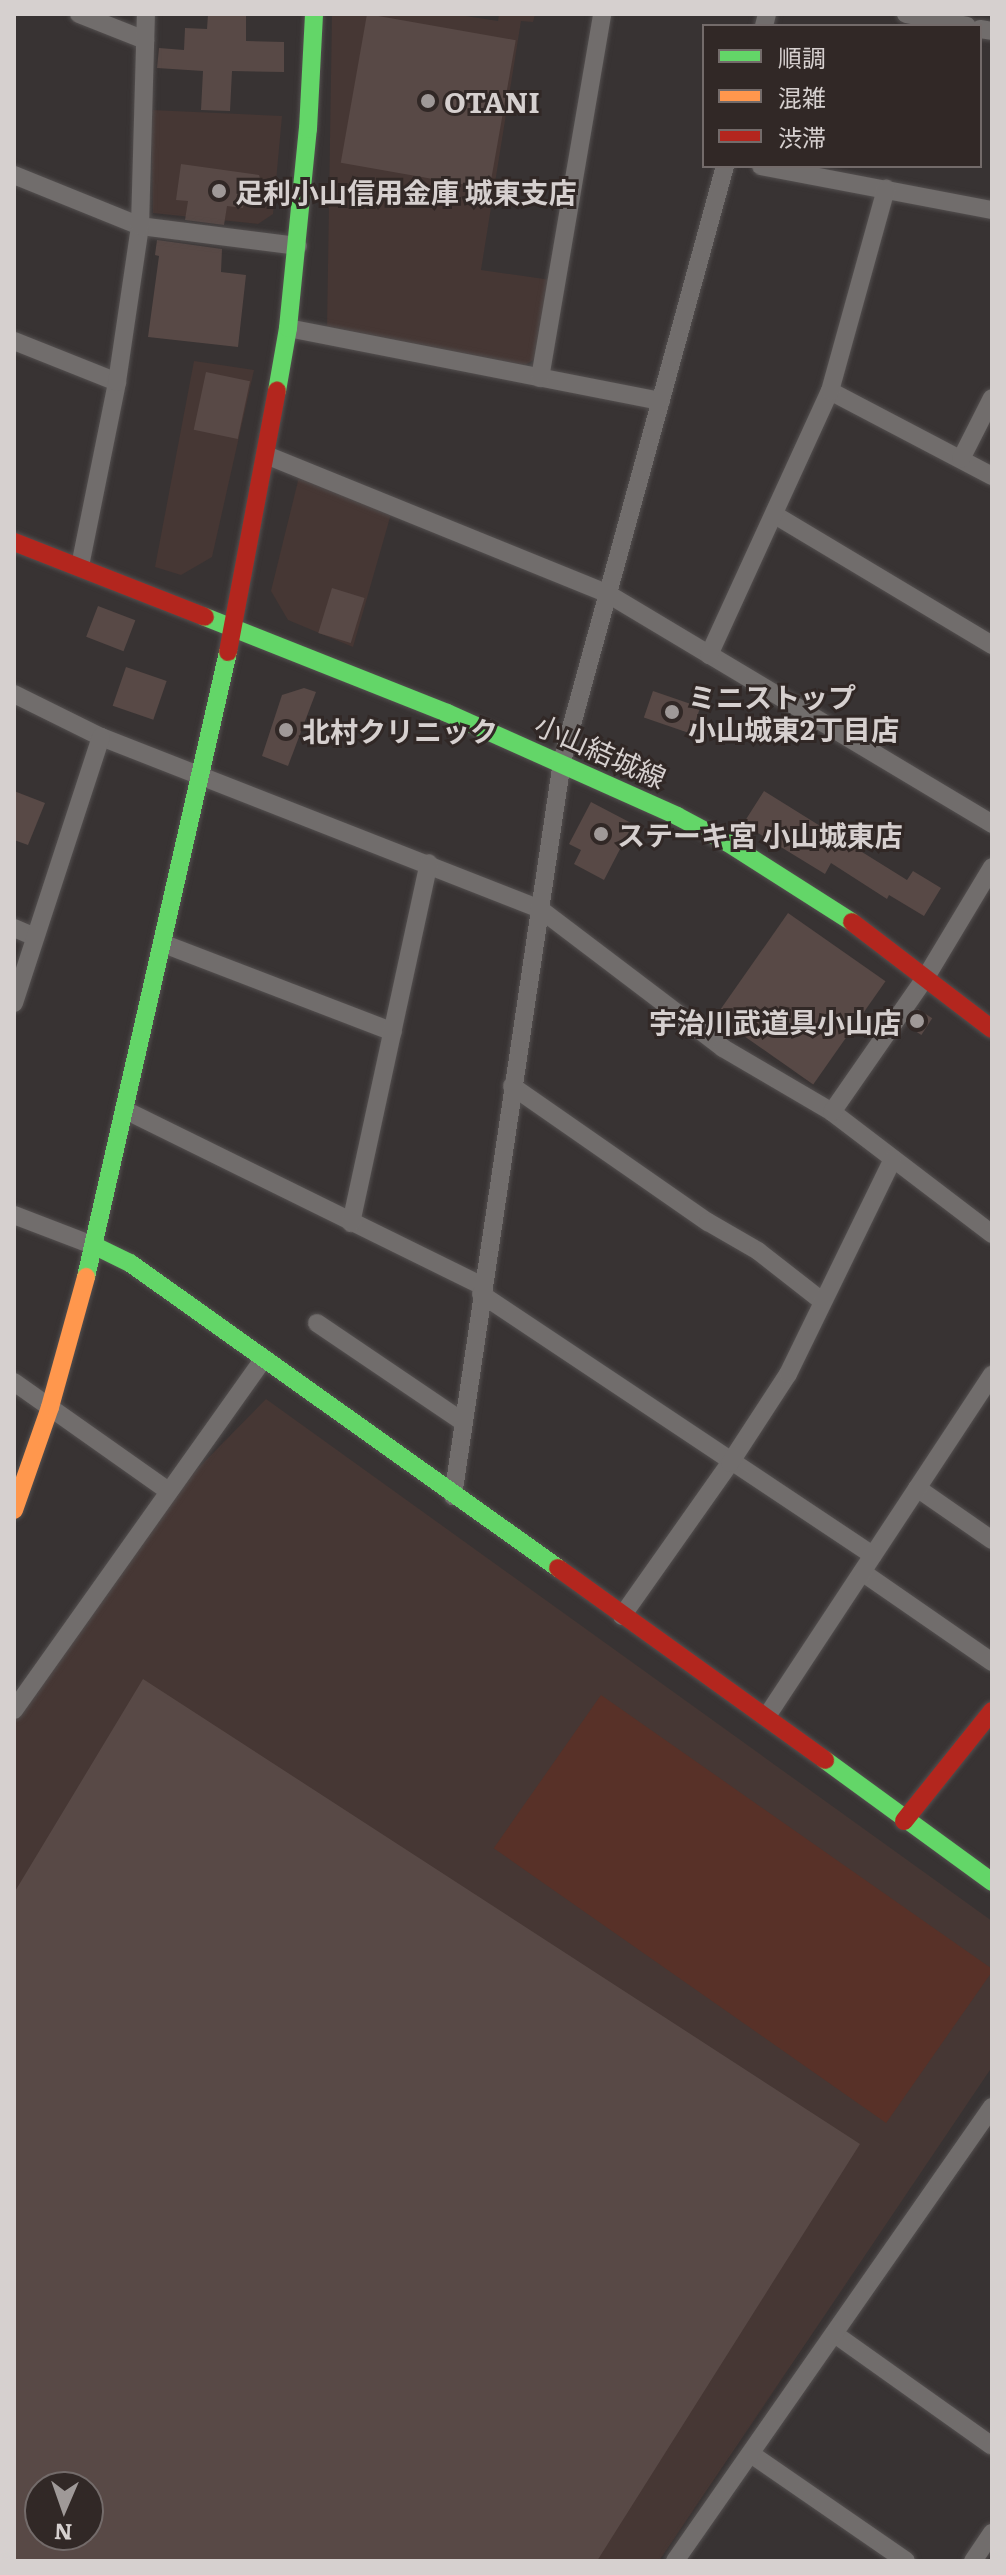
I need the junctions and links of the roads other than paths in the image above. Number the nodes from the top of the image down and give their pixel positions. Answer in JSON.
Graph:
{"nodes":[{"id":1,"x":79,"y":14,"type":"edge"},
{"id":2,"x":146,"y":14,"type":"edge"},
{"id":3,"x":314,"y":14,"type":"edge"},
{"id":4,"x":602,"y":14,"type":"edge"},
{"id":5,"x":906,"y":14,"type":"edge"},
{"id":6,"x":957,"y":24,"type":"edge"},
{"id":7,"x":145,"y":40,"type":"junction"},
{"id":8,"x":724,"y":168,"type":"edge"},
{"id":9,"x":772,"y":168,"type":"edge"},
{"id":10,"x":14,"y":175,"type":"edge"},
{"id":11,"x":886,"y":189,"type":"junction"},
{"id":12,"x":992,"y":210,"type":"edge"},
{"id":13,"x":140,"y":226,"type":"junction"},
{"id":14,"x":298,"y":246,"type":"junction"},
{"id":15,"x":288,"y":328,"type":"junction"},
{"id":16,"x":14,"y":341,"type":"edge"},
{"id":17,"x":540,"y":378,"type":"junction"},
{"id":18,"x":117,"y":382,"type":"junction"},
{"id":19,"x":830,"y":391,"type":"junction"},
{"id":20,"x":992,"y":398,"type":"edge"},
{"id":21,"x":661,"y":401,"type":"junction"},
{"id":22,"x":266,"y":455,"type":"junction"},
{"id":23,"x":961,"y":459,"type":"junction"},
{"id":24,"x":992,"y":476,"type":"edge"},
{"id":25,"x":775,"y":515,"type":"junction"},
{"id":26,"x":14,"y":542,"type":"edge"},
{"id":27,"x":80,"y":566,"type":"junction"},
{"id":28,"x":608,"y":594,"type":"junction"},
{"id":29,"x":234,"y":627,"type":"junction"},
{"id":30,"x":992,"y":645,"type":"edge"},
{"id":31,"x":709,"y":655,"type":"junction"},
{"id":32,"x":14,"y":694,"type":"edge"},
{"id":33,"x":101,"y":737,"type":"junction"},
{"id":34,"x":562,"y":761,"type":"junction"},
{"id":35,"x":201,"y":775,"type":"junction"},
{"id":36,"x":992,"y":824,"type":"edge"},
{"id":37,"x":429,"y":863,"type":"junction"},
{"id":38,"x":992,"y":867,"type":"edge"},
{"id":39,"x":540,"y":909,"type":"junction"},
{"id":40,"x":14,"y":928,"type":"edge"},
{"id":41,"x":35,"y":937,"type":"junction"},
{"id":42,"x":164,"y":944,"type":"junction"},
{"id":43,"x":926,"y":977,"type":"junction"},
{"id":44,"x":14,"y":1003,"type":"edge"},
{"id":45,"x":992,"y":1029,"type":"edge"},
{"id":46,"x":393,"y":1032,"type":"junction"},
{"id":47,"x":512,"y":1086,"type":"junction"},
{"id":48,"x":127,"y":1111,"type":"junction"},
{"id":49,"x":832,"y":1112,"type":"junction"},
{"id":50,"x":893,"y":1159,"type":"junction"},
{"id":51,"x":14,"y":1215,"type":"edge"},
{"id":52,"x":351,"y":1223,"type":"junction"},
{"id":53,"x":992,"y":1234,"type":"edge"},
{"id":54,"x":95,"y":1246,"type":"junction"},
{"id":55,"x":482,"y":1290,"type":"junction"},
{"id":56,"x":822,"y":1301,"type":"junction"},
{"id":57,"x":317,"y":1323,"type":"dead end"},
{"id":58,"x":263,"y":1360,"type":"junction"},
{"id":59,"x":992,"y":1375,"type":"edge"},
{"id":60,"x":14,"y":1382,"type":"edge"},
{"id":61,"x":50,"y":1407,"type":"junction"},
{"id":62,"x":463,"y":1422,"type":"junction"},
{"id":63,"x":730,"y":1463,"type":"junction"},
{"id":64,"x":917,"y":1488,"type":"junction"},
{"id":65,"x":167,"y":1490,"type":"junction"},
{"id":66,"x":453,"y":1496,"type":"junction"},
{"id":67,"x":14,"y":1510,"type":"edge"},
{"id":68,"x":992,"y":1540,"type":"edge"},
{"id":69,"x":873,"y":1555,"type":"junction"},
{"id":70,"x":862,"y":1572,"type":"junction"},
{"id":71,"x":622,"y":1616,"type":"junction"},
{"id":72,"x":992,"y":1662,"type":"edge"},
{"id":73,"x":14,"y":1710,"type":"edge"},
{"id":74,"x":992,"y":1711,"type":"edge"},
{"id":75,"x":767,"y":1716,"type":"junction"},
{"id":76,"x":904,"y":1821,"type":"junction"},
{"id":77,"x":992,"y":1882,"type":"edge"},
{"id":78,"x":992,"y":2107,"type":"edge"},
{"id":79,"x":836,"y":2335,"type":"junction"},
{"id":80,"x":992,"y":2446,"type":"edge"},
{"id":81,"x":751,"y":2454,"type":"junction"},
{"id":82,"x":992,"y":2533,"type":"edge"},
{"id":83,"x":675,"y":2561,"type":"edge"},
{"id":84,"x":906,"y":2561,"type":"edge"},
{"id":85,"x":973,"y":2561,"type":"edge"}],
"edges":[{"from":1,"to":7,"type":"street"},
{"from":2,"to":7,"type":"street"},
{"from":3,"to":14,"type":"street"},
{"from":4,"to":17,"type":"street"},
{"from":5,"to":6,"type":"street"},
{"from":7,"to":13,"type":"street"},
{"from":8,"to":21,"type":"street"},
{"from":9,"to":11,"type":"street"},
{"from":10,"to":13,"type":"street"},
{"from":11,"to":12,"type":"street"},
{"from":11,"to":19,"type":"street"},
{"from":13,"to":14,"type":"street"},
{"from":13,"to":18,"type":"street"},
{"from":14,"to":15,"type":"street"},
{"from":15,"to":17,"type":"street"},
{"from":15,"to":22,"type":"street"},
{"from":16,"to":18,"type":"street"},
{"from":17,"to":21,"type":"street"},
{"from":18,"to":27,"type":"street"},
{"from":19,"to":23,"type":"street"},
{"from":19,"to":25,"type":"street"},
{"from":20,"to":23,"type":"street"},
{"from":21,"to":28,"type":"street"},
{"from":22,"to":28,"type":"street"},
{"from":22,"to":29,"type":"street"},
{"from":23,"to":24,"type":"street"},
{"from":25,"to":30,"type":"street"},
{"from":25,"to":31,"type":"street"},
{"from":26,"to":27,"type":"street","name":"小山結城線"},
{"from":27,"to":29,"type":"street","name":"小山結城線"},
{"from":28,"to":31,"type":"street"},
{"from":28,"to":34,"type":"street"},
{"from":29,"to":34,"type":"street","name":"小山結城線"},
{"from":29,"to":35,"type":"street"},
{"from":31,"to":36,"type":"street"},
{"from":32,"to":33,"type":"street"},
{"from":33,"to":35,"type":"street"},
{"from":33,"to":41,"type":"street"},
{"from":34,"to":39,"type":"street"},
{"from":34,"to":43,"type":"street","name":"小山結城線"},
{"from":35,"to":37,"type":"street"},
{"from":35,"to":42,"type":"street"},
{"from":37,"to":39,"type":"street"},
{"from":37,"to":46,"type":"street"},
{"from":38,"to":43,"type":"street"},
{"from":39,"to":47,"type":"street"},
{"from":39,"to":49,"type":"street"},
{"from":40,"to":41,"type":"street"},
{"from":41,"to":44,"type":"street"},
{"from":42,"to":46,"type":"street"},
{"from":42,"to":48,"type":"street"},
{"from":43,"to":45,"type":"street","name":"小山結城線"},
{"from":43,"to":49,"type":"street"},
{"from":46,"to":52,"type":"street"},
{"from":47,"to":55,"type":"street"},
{"from":47,"to":56,"type":"street"},
{"from":48,"to":52,"type":"street"},
{"from":48,"to":54,"type":"street"},
{"from":49,"to":50,"type":"street"},
{"from":50,"to":53,"type":"street"},
{"from":50,"to":56,"type":"street"},
{"from":51,"to":54,"type":"street"},
{"from":52,"to":55,"type":"street"},
{"from":54,"to":58,"type":"street"},
{"from":54,"to":61,"type":"street"},
{"from":55,"to":62,"type":"street"},
{"from":55,"to":63,"type":"street"},
{"from":56,"to":63,"type":"street"},
{"from":57,"to":62,"type":"street"},
{"from":58,"to":65,"type":"street"},
{"from":58,"to":66,"type":"street"},
{"from":59,"to":64,"type":"street"},
{"from":60,"to":61,"type":"street"},
{"from":61,"to":65,"type":"street"},
{"from":61,"to":67,"type":"street"},
{"from":62,"to":66,"type":"street"},
{"from":63,"to":69,"type":"street"},
{"from":63,"to":71,"type":"street"},
{"from":64,"to":68,"type":"street"},
{"from":64,"to":69,"type":"street"},
{"from":65,"to":73,"type":"street"},
{"from":66,"to":71,"type":"street"},
{"from":69,"to":70,"type":"street"},
{"from":70,"to":72,"type":"street"},
{"from":70,"to":75,"type":"street"},
{"from":71,"to":75,"type":"street"},
{"from":74,"to":76,"type":"street"},
{"from":75,"to":76,"type":"street"},
{"from":76,"to":77,"type":"street"},
{"from":78,"to":79,"type":"street"},
{"from":79,"to":80,"type":"street"},
{"from":79,"to":81,"type":"street"},
{"from":81,"to":83,"type":"street"},
{"from":81,"to":84,"type":"street"},
{"from":82,"to":85,"type":"street"}]}
